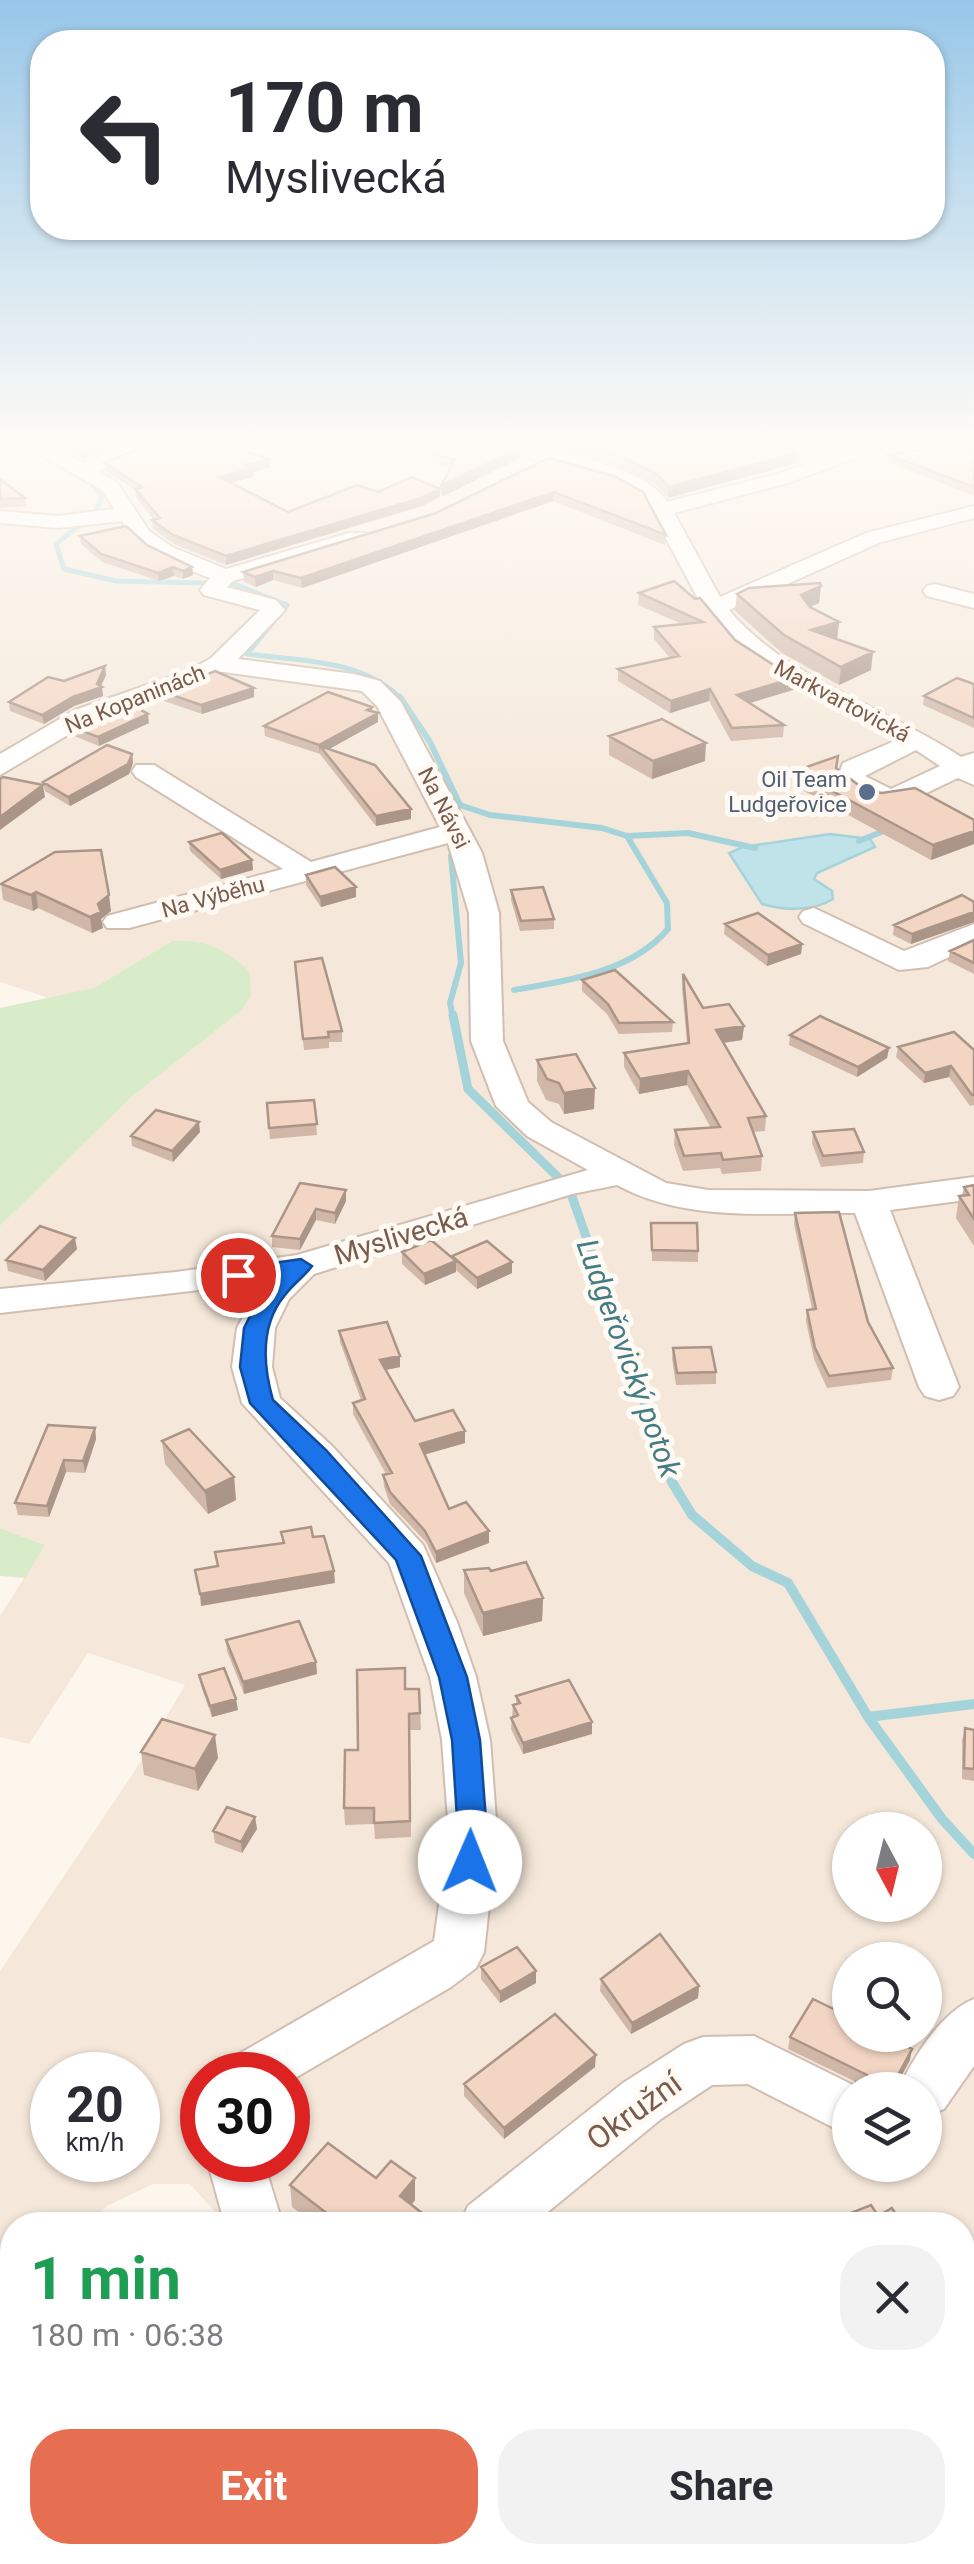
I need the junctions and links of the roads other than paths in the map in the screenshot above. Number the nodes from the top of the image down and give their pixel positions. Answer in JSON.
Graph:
{"nodes":[{"id":1,"x":199,"y":566,"type":"edge"},
{"id":2,"x":261,"y":566,"type":"edge"},
{"id":3,"x":693,"y":566,"type":"edge"},
{"id":4,"x":802,"y":566,"type":"edge"},
{"id":5,"x":225,"y":576,"type":"junction"},
{"id":6,"x":936,"y":591,"type":"dead end"},
{"id":7,"x":974,"y":601,"type":"edge"},
{"id":8,"x":715,"y":608,"type":"junction"},
{"id":9,"x":220,"y":664,"type":"junction"},
{"id":10,"x":0,"y":736,"type":"edge"},
{"id":11,"x":918,"y":740,"type":"junction"},
{"id":12,"x":34,"y":742,"type":"junction"},
{"id":13,"x":0,"y":767,"type":"edge"},
{"id":14,"x":970,"y":768,"type":"edge"},
{"id":15,"x":144,"y":772,"type":"dead end"},
{"id":16,"x":460,"y":832,"type":"junction"},
{"id":17,"x":308,"y":872,"type":"junction"},
{"id":18,"x":814,"y":917,"type":"dead end"},
{"id":19,"x":118,"y":922,"type":"dead end"},
{"id":20,"x":974,"y":933,"type":"edge"},
{"id":21,"x":619,"y":1174,"type":"junction"},
{"id":22,"x":974,"y":1188,"type":"edge"},
{"id":23,"x":869,"y":1202,"type":"junction"},
{"id":24,"x":301,"y":1266,"type":"junction"},
{"id":25,"x":0,"y":1301,"type":"edge"},
{"id":26,"x":940,"y":1388,"type":"dead end"},
{"id":27,"x":974,"y":2022,"type":"edge"},
{"id":28,"x":291,"y":2052,"type":"edge"},
{"id":29,"x":938,"y":2072,"type":"edge"},
{"id":30,"x":832,"y":2102,"type":"edge"},
{"id":31,"x":241,"y":2182,"type":"edge"},
{"id":32,"x":250,"y":2212,"type":"edge"},
{"id":33,"x":504,"y":2212,"type":"edge"}],
"edges":[{"from":1,"to":5,"type":"street"},
{"from":2,"to":5,"type":"street"},
{"from":3,"to":8,"type":"street","name":"Markvartovická"},
{"from":4,"to":8,"type":"street"},
{"from":5,"to":9,"type":"street"},
{"from":6,"to":7,"type":"street"},
{"from":8,"to":11,"type":"street","name":"Markvartovická"},
{"from":9,"to":12,"type":"street","name":"Na Kopaninách"},
{"from":9,"to":16,"type":"street","name":"Na Návsi"},
{"from":10,"to":12,"type":"street"},
{"from":11,"to":14,"type":"street","name":"Markvartovická"},
{"from":11,"to":14,"type":"street"},
{"from":12,"to":13,"type":"street","name":"Na Kopaninách"},
{"from":15,"to":17,"type":"street","name":"Na Výběhu"},
{"from":16,"to":17,"type":"street","name":"Na Výběhu"},
{"from":16,"to":21,"type":"street","name":"Na Návsi"},
{"from":17,"to":19,"type":"street","name":"Na Výběhu"},
{"from":18,"to":20,"type":"street"},
{"from":21,"to":23,"type":"street","name":"Na Návsi"},
{"from":21,"to":24,"type":"street","name":"Myslivecká"},
{"from":22,"to":23,"type":"street","name":"Na Návsi"},
{"from":23,"to":26,"type":"street"},
{"from":24,"to":25,"type":"street","name":"Myslivecká"},
{"from":24,"to":28,"type":"street"},
{"from":27,"to":29,"type":"street"},
{"from":30,"to":33,"type":"street","name":"Okružní"},
{"from":31,"to":32,"type":"street"}]}
